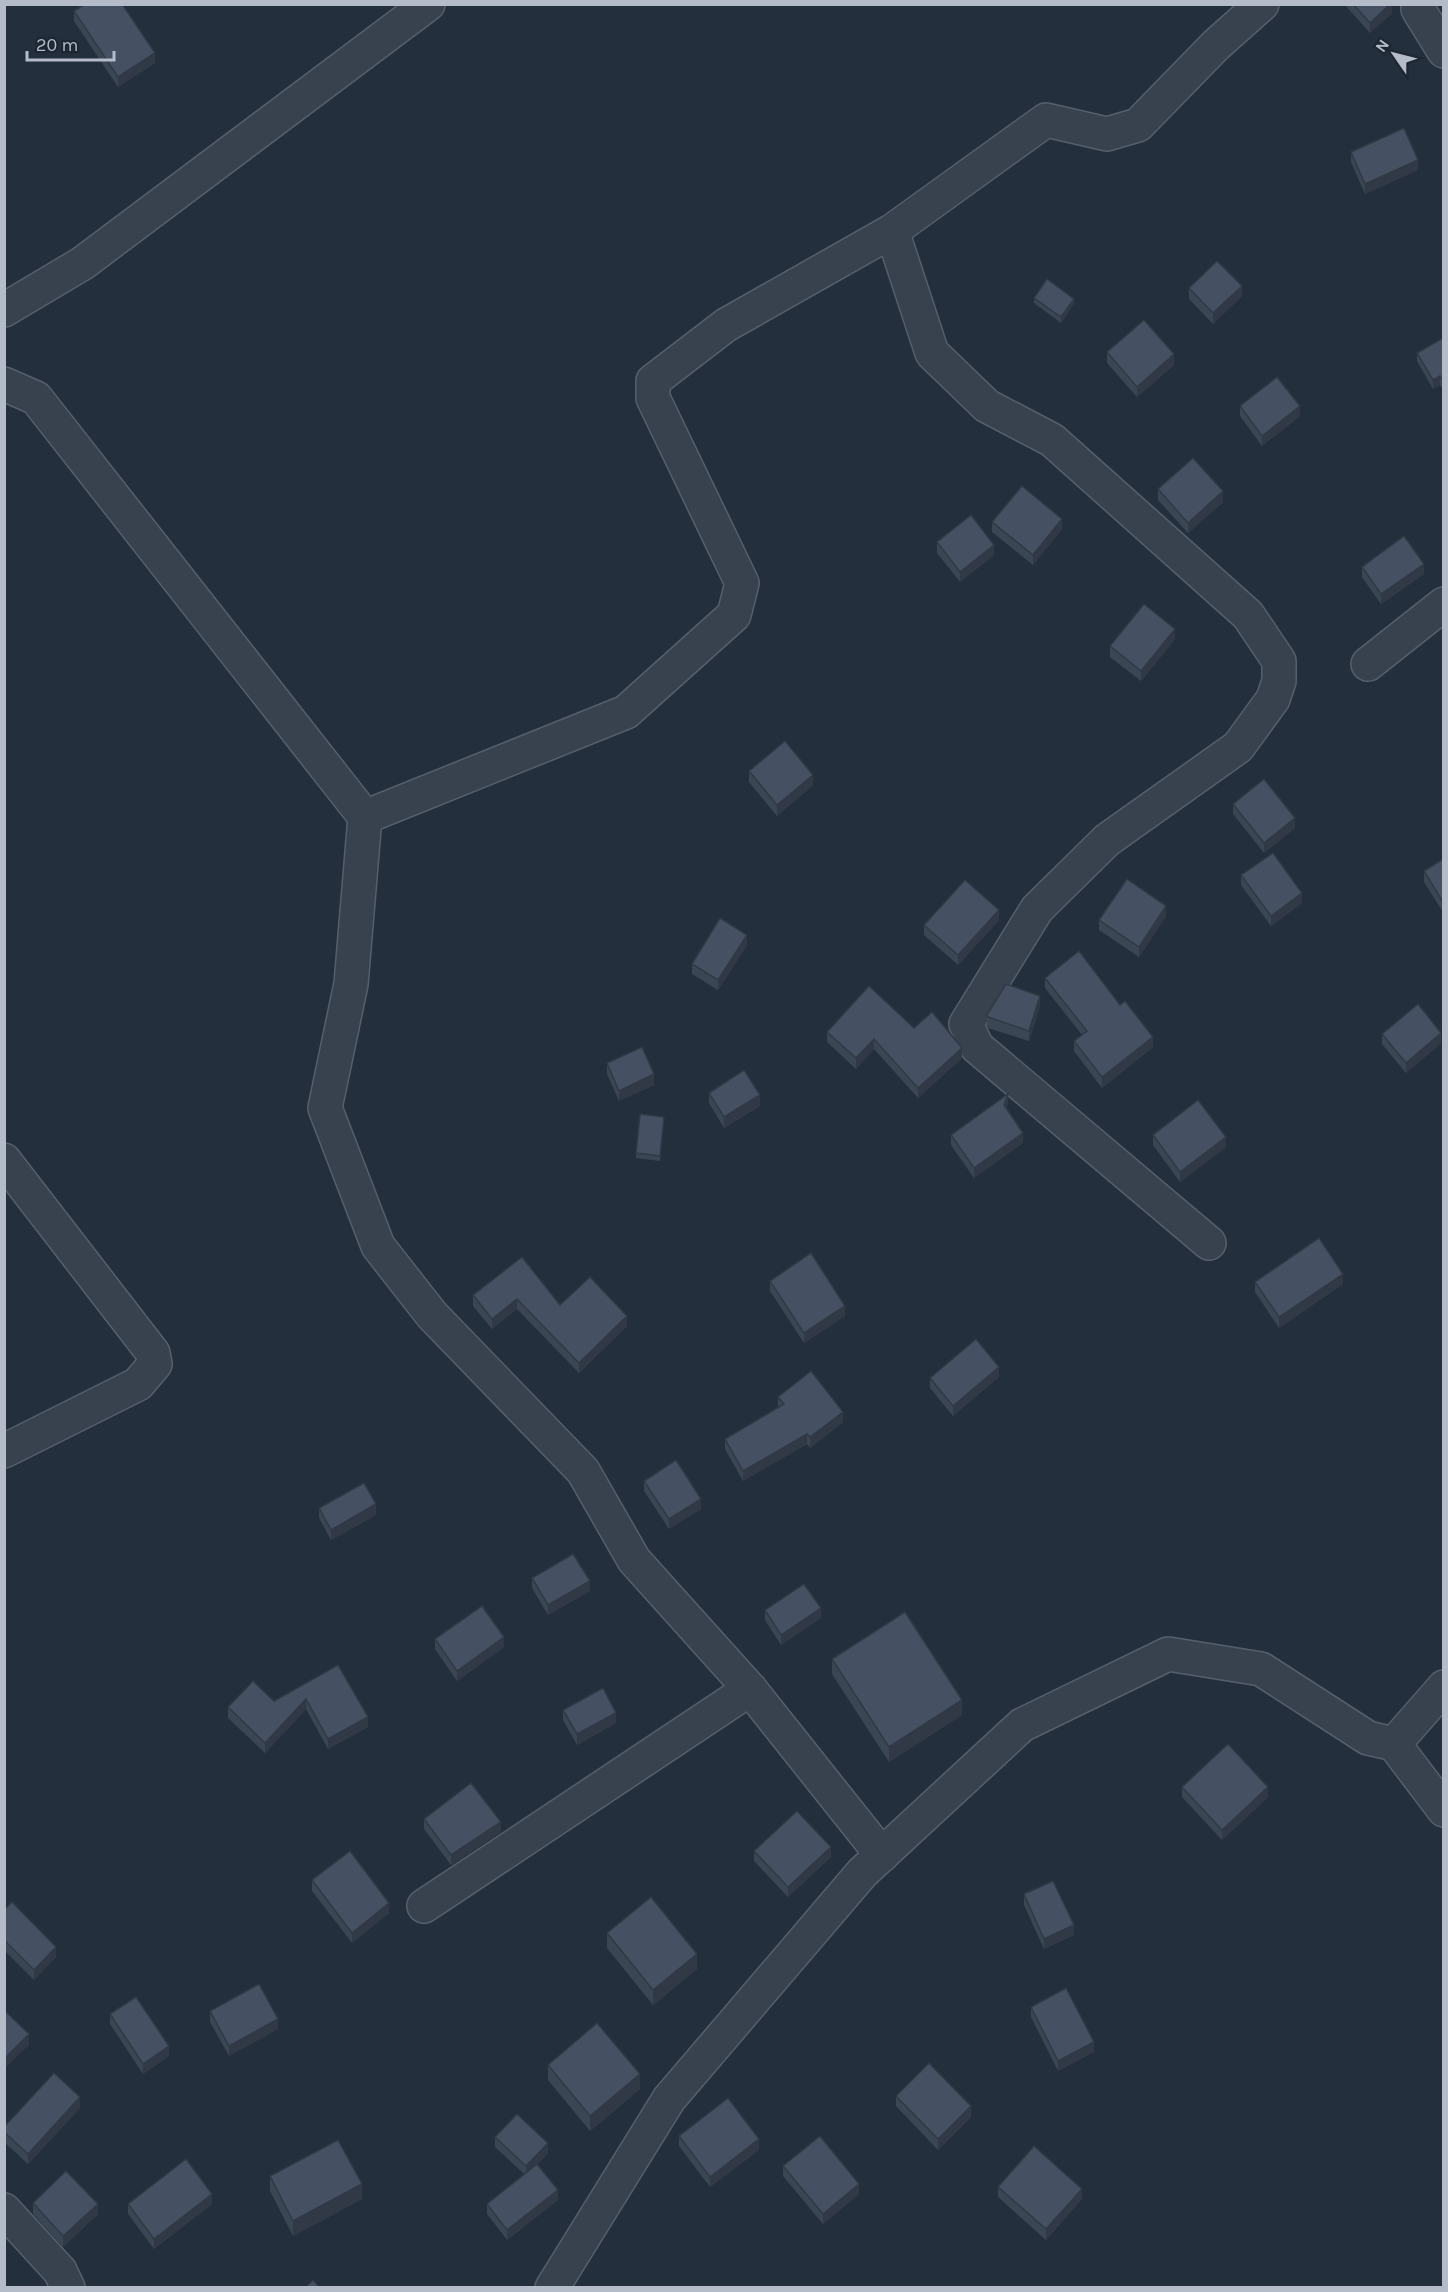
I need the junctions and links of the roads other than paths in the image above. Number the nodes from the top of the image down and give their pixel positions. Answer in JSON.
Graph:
{"nodes":[{"id":1,"x":428,"y":4,"type":"edge"},
{"id":2,"x":1262,"y":4,"type":"edge"},
{"id":3,"x":1419,"y":4,"type":"edge"},
{"id":4,"x":1443,"y":51,"type":"edge"},
{"id":5,"x":892,"y":231,"type":"junction"},
{"id":6,"x":4,"y":310,"type":"edge"},
{"id":7,"x":4,"y":384,"type":"edge"},
{"id":8,"x":1443,"y":604,"type":"edge"},
{"id":9,"x":1368,"y":664,"type":"dead end"},
{"id":10,"x":365,"y":817,"type":"junction"},
{"id":11,"x":4,"y":1160,"type":"edge"},
{"id":12,"x":1209,"y":1243,"type":"dead end"},
{"id":13,"x":4,"y":1451,"type":"edge"},
{"id":14,"x":1443,"y":1688,"type":"edge"},
{"id":15,"x":750,"y":1689,"type":"junction"},
{"id":16,"x":1394,"y":1744,"type":"junction"},
{"id":17,"x":1443,"y":1810,"type":"edge"},
{"id":18,"x":882,"y":1855,"type":"junction"},
{"id":19,"x":424,"y":1906,"type":"dead end"},
{"id":20,"x":4,"y":2210,"type":"edge"},
{"id":21,"x":68,"y":2288,"type":"edge"},
{"id":22,"x":552,"y":2288,"type":"edge"}],
"edges":[{"from":1,"to":6,"type":"street"},
{"from":2,"to":5,"type":"street"},
{"from":3,"to":4,"type":"street"},
{"from":5,"to":10,"type":"street"},
{"from":5,"to":12,"type":"street"},
{"from":7,"to":10,"type":"street"},
{"from":8,"to":9,"type":"street"},
{"from":10,"to":15,"type":"street"},
{"from":11,"to":13,"type":"street"},
{"from":14,"to":16,"type":"street"},
{"from":15,"to":18,"type":"street"},
{"from":15,"to":19,"type":"street"},
{"from":16,"to":17,"type":"street"},
{"from":16,"to":18,"type":"street"},
{"from":18,"to":22,"type":"street"},
{"from":20,"to":21,"type":"street"}]}
